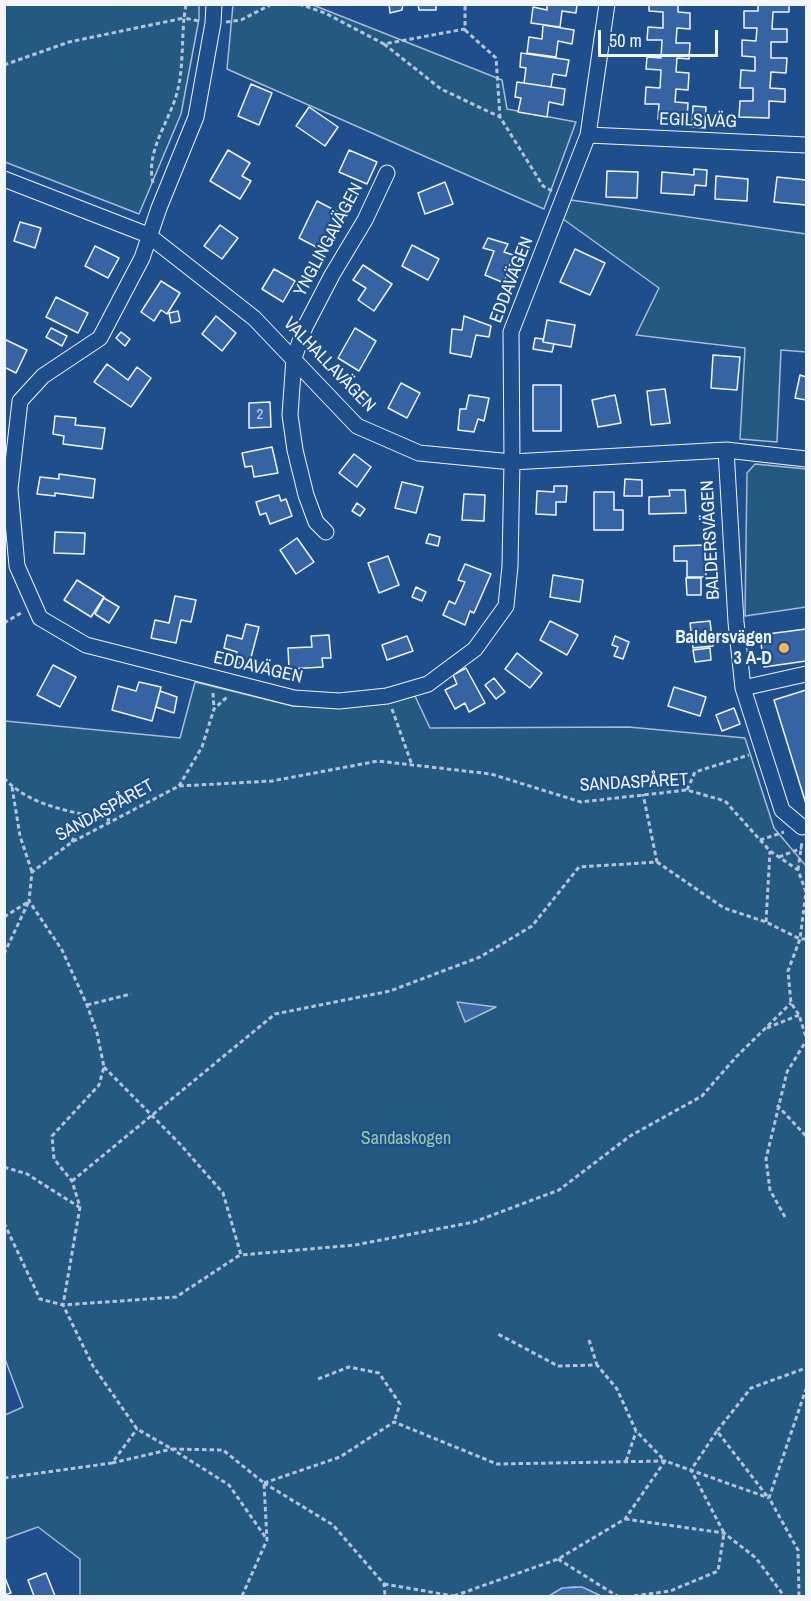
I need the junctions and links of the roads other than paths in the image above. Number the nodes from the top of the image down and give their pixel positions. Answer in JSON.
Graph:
{"nodes":[{"id":1,"x":214,"y":4,"type":"edge"},
{"id":2,"x":607,"y":4,"type":"edge"},
{"id":3,"x":588,"y":135,"type":"junction"},
{"id":4,"x":807,"y":145,"type":"edge"},
{"id":5,"x":387,"y":173,"type":"dead end"},
{"id":6,"x":4,"y":179,"type":"edge"},
{"id":7,"x":148,"y":235,"type":"junction"},
{"id":8,"x":294,"y":358,"type":"junction"},
{"id":9,"x":726,"y":450,"type":"junction"},
{"id":10,"x":807,"y":459,"type":"edge"},
{"id":11,"x":512,"y":462,"type":"junction"},
{"id":12,"x":326,"y":532,"type":"dead end"},
{"id":13,"x":807,"y":674,"type":"edge"},
{"id":14,"x":743,"y":688,"type":"junction"},
{"id":15,"x":802,"y":827,"type":"road end"}],
"edges":[{"from":1,"to":7,"type":"street","name":"EDDAVÄGEN"},
{"from":2,"to":3,"type":"street","name":"EDDAVÄGEN"},
{"from":3,"to":4,"type":"street","name":"EGILS VÄG"},
{"from":3,"to":11,"type":"street","name":"EDDAVÄGEN"},
{"from":5,"to":8,"type":"street","name":"YNGLINGAVÄGEN"},
{"from":6,"to":7,"type":"street","name":"VALHALLAVÄGEN"},
{"from":7,"to":8,"type":"street","name":"VALHALLAVÄGEN"},
{"from":7,"to":11,"type":"street","name":"EDDAVÄGEN"},
{"from":8,"to":11,"type":"street","name":"VALHALLAVÄGEN"},
{"from":8,"to":12,"type":"street","name":"YNGLINGAVÄGEN"},
{"from":9,"to":10,"type":"street","name":"VALHALLAVÄGEN"},
{"from":9,"to":11,"type":"street","name":"VALHALLAVÄGEN"},
{"from":9,"to":14,"type":"street","name":"BALDERSVÄGEN"},
{"from":13,"to":14,"type":"street"},
{"from":14,"to":15,"type":"street","name":"BALDERSVÄGEN"}]}
